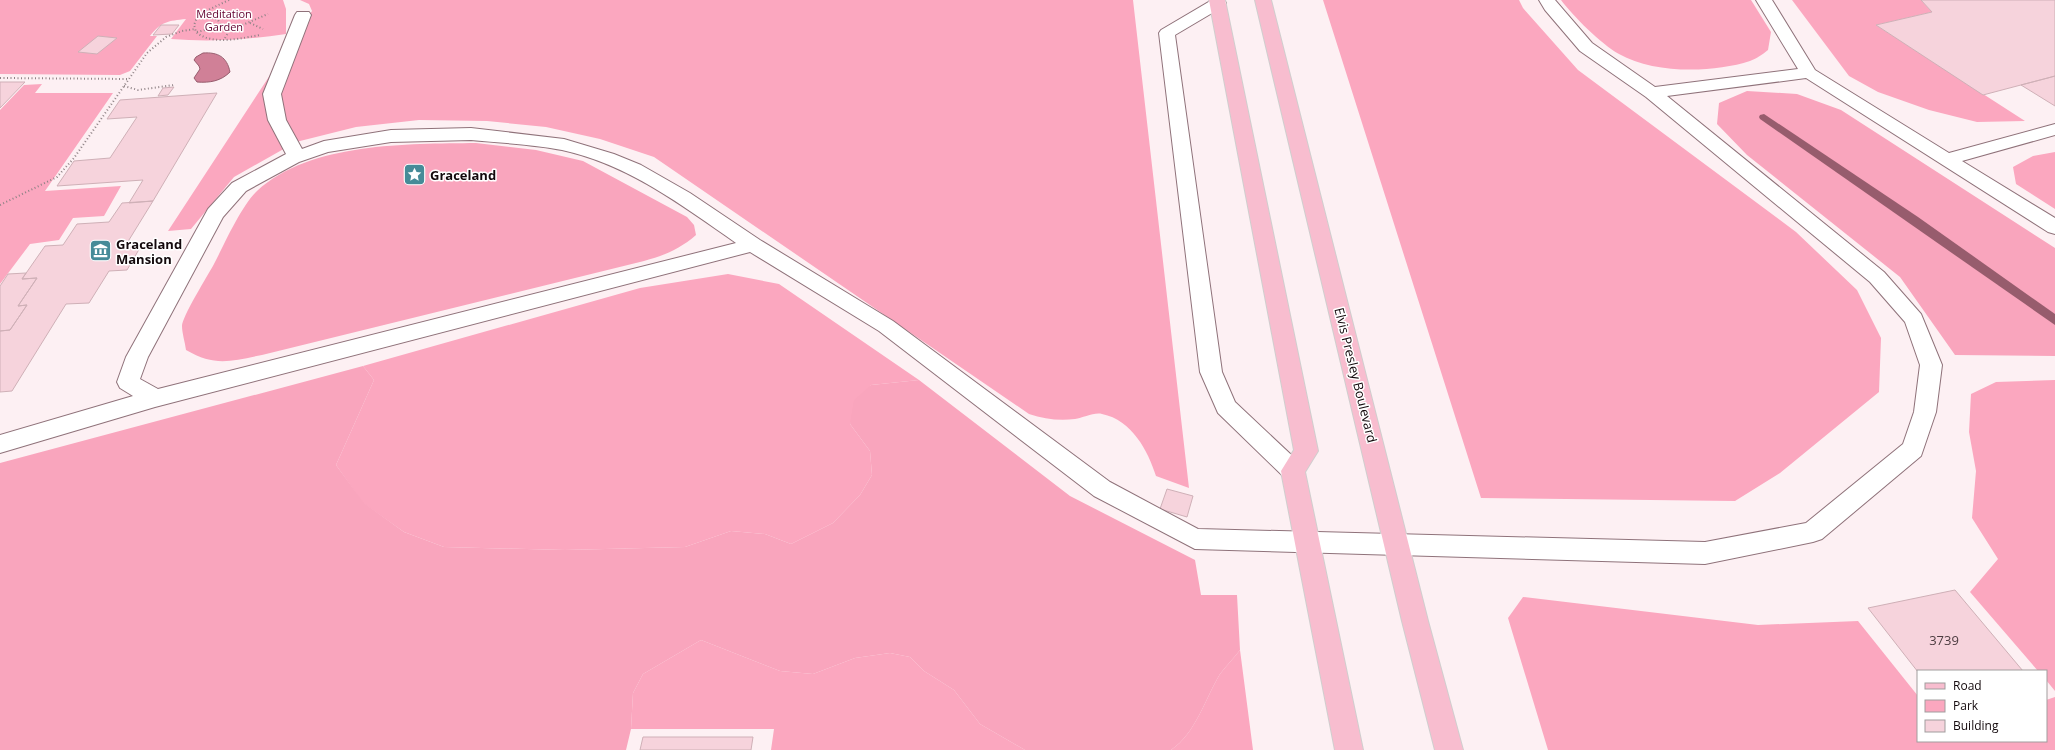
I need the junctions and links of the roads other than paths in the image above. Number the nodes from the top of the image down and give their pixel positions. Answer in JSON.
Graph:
{"nodes":[{"id":1,"x":1263,"y":0,"type":"edge"},
{"id":2,"x":1547,"y":0,"type":"edge"},
{"id":3,"x":1764,"y":0,"type":"edge"},
{"id":4,"x":1218,"y":1,"type":"edge"},
{"id":5,"x":303,"y":14,"type":"dead end"},
{"id":6,"x":1809,"y":74,"type":"junction"},
{"id":7,"x":1652,"y":93,"type":"junction"},
{"id":8,"x":2055,"y":129,"type":"edge"},
{"id":9,"x":297,"y":157,"type":"junction"},
{"id":10,"x":1947,"y":159,"type":"junction"},
{"id":11,"x":2055,"y":226,"type":"edge"},
{"id":12,"x":753,"y":245,"type":"junction"},
{"id":13,"x":155,"y":398,"type":"junction"},
{"id":14,"x":0,"y":444,"type":"edge"},
{"id":15,"x":1293,"y":471,"type":"junction"},
{"id":16,"x":1306,"y":543,"type":"junction"},
{"id":17,"x":1398,"y":546,"type":"junction"},
{"id":18,"x":1349,"y":750,"type":"edge"},
{"id":19,"x":1449,"y":750,"type":"edge"}],
"edges":[{"from":1,"to":17,"type":"main road","name":"Elvis Presley Boulevard"},
{"from":2,"to":7,"type":"street"},
{"from":3,"to":6,"type":"street"},
{"from":4,"to":15,"type":"main road"},
{"from":4,"to":15,"type":"street"},
{"from":5,"to":9,"type":"street"},
{"from":6,"to":7,"type":"street"},
{"from":6,"to":10,"type":"street"},
{"from":7,"to":17,"type":"street"},
{"from":8,"to":10,"type":"street"},
{"from":9,"to":12,"type":"street"},
{"from":9,"to":13,"type":"street"},
{"from":10,"to":11,"type":"street"},
{"from":12,"to":13,"type":"street"},
{"from":12,"to":16,"type":"street"},
{"from":13,"to":14,"type":"street"},
{"from":15,"to":16,"type":"main road"},
{"from":16,"to":17,"type":"street"},
{"from":16,"to":18,"type":"main road"},
{"from":17,"to":19,"type":"main road","name":"Elvis Presley Boulevard"}]}
